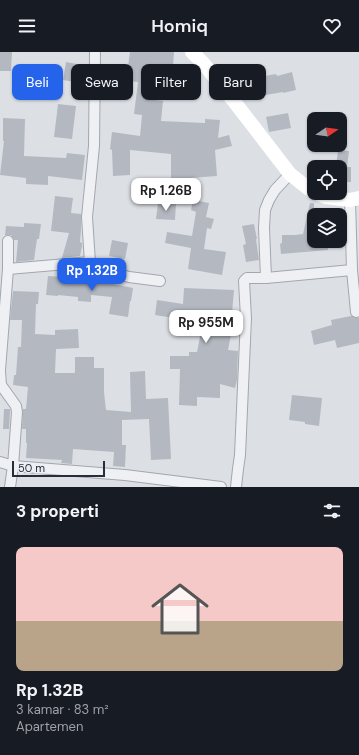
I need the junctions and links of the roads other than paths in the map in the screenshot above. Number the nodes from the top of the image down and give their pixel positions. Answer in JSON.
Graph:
{"nodes":[{"id":1,"x":95,"y":52,"type":"edge"},
{"id":2,"x":192,"y":52,"type":"edge"},
{"id":3,"x":290,"y":174,"type":"junction"},
{"id":4,"x":307,"y":187,"type":"edge"},
{"id":5,"x":355,"y":199,"type":"edge"},
{"id":6,"x":8,"y":241,"type":"dead end"},
{"id":7,"x":90,"y":262,"type":"junction"},
{"id":8,"x":8,"y":269,"type":"junction"},
{"id":9,"x":352,"y":270,"type":"junction"},
{"id":10,"x":266,"y":278,"type":"junction"},
{"id":11,"x":160,"y":281,"type":"dead end"},
{"id":12,"x":356,"y":312,"type":"dead end"},
{"id":13,"x":0,"y":370,"type":"edge"},
{"id":14,"x":0,"y":462,"type":"edge"},
{"id":15,"x":14,"y":466,"type":"junction"},
{"id":16,"x":198,"y":486,"type":"edge"},
{"id":17,"x":10,"y":487,"type":"edge"},
{"id":18,"x":221,"y":487,"type":"edge"},
{"id":19,"x":236,"y":487,"type":"edge"}],
"edges":[{"from":1,"to":7,"type":"street"},
{"from":2,"to":3,"type":"street"},
{"from":3,"to":4,"type":"street"},
{"from":3,"to":10,"type":"street"},
{"from":5,"to":9,"type":"street"},
{"from":6,"to":8,"type":"street"},
{"from":7,"to":8,"type":"street"},
{"from":7,"to":11,"type":"street"},
{"from":8,"to":13,"type":"street"},
{"from":9,"to":10,"type":"street"},
{"from":9,"to":12,"type":"street"},
{"from":10,"to":19,"type":"street"},
{"from":13,"to":15,"type":"street"},
{"from":14,"to":15,"type":"street"},
{"from":15,"to":16,"type":"street"},
{"from":15,"to":17,"type":"street"},
{"from":16,"to":18,"type":"street"}]}
